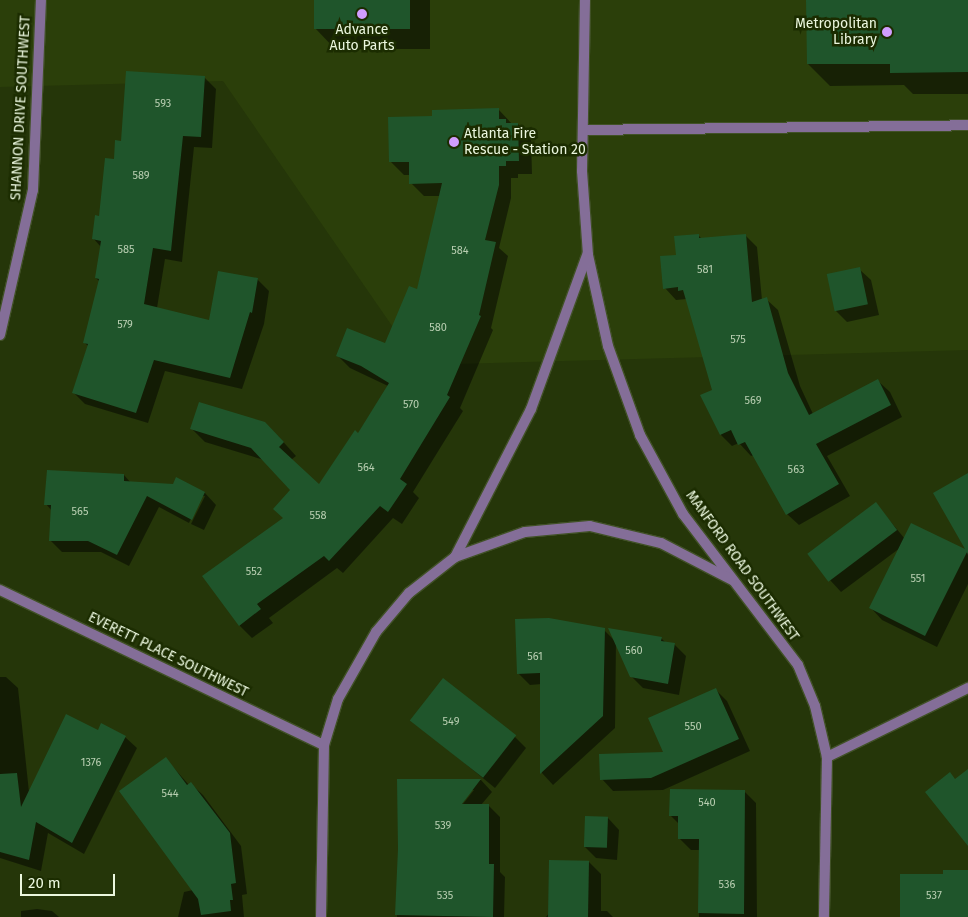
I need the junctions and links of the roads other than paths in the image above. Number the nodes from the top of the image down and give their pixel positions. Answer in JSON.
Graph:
{"nodes":[{"id":1,"x":41,"y":0,"type":"edge"},
{"id":2,"x":584,"y":0,"type":"edge"},
{"id":3,"x":968,"y":125,"type":"edge"},
{"id":4,"x":583,"y":130,"type":"junction"},
{"id":5,"x":588,"y":255,"type":"junction"},
{"id":6,"x":0,"y":335,"type":"edge"},
{"id":7,"x":455,"y":557,"type":"junction"},
{"id":8,"x":736,"y":581,"type":"junction"},
{"id":9,"x":0,"y":590,"type":"edge"},
{"id":10,"x":968,"y":688,"type":"edge"},
{"id":11,"x":324,"y":745,"type":"junction"},
{"id":12,"x":826,"y":757,"type":"junction"},
{"id":13,"x":321,"y":917,"type":"edge"},
{"id":14,"x":824,"y":917,"type":"edge"}],
"edges":[{"from":1,"to":6,"type":"street","name":"SHANNON DRIVE SOUTHWEST"},
{"from":2,"to":4,"type":"street","name":"MANFORD ROAD SOUTHWEST"},
{"from":3,"to":4,"type":"street"},
{"from":4,"to":5,"type":"street","name":"MANFORD ROAD SOUTHWEST"},
{"from":5,"to":7,"type":"street"},
{"from":5,"to":8,"type":"street","name":"MANFORD ROAD SOUTHWEST"},
{"from":7,"to":8,"type":"street"},
{"from":7,"to":11,"type":"street"},
{"from":8,"to":12,"type":"street","name":"MANFORD ROAD SOUTHWEST"},
{"from":9,"to":11,"type":"street","name":"EVERETT PLACE SOUTHWEST"},
{"from":10,"to":12,"type":"street"},
{"from":11,"to":13,"type":"street"},
{"from":12,"to":14,"type":"street","name":"MANFORD ROAD SOUTHWEST"}]}
